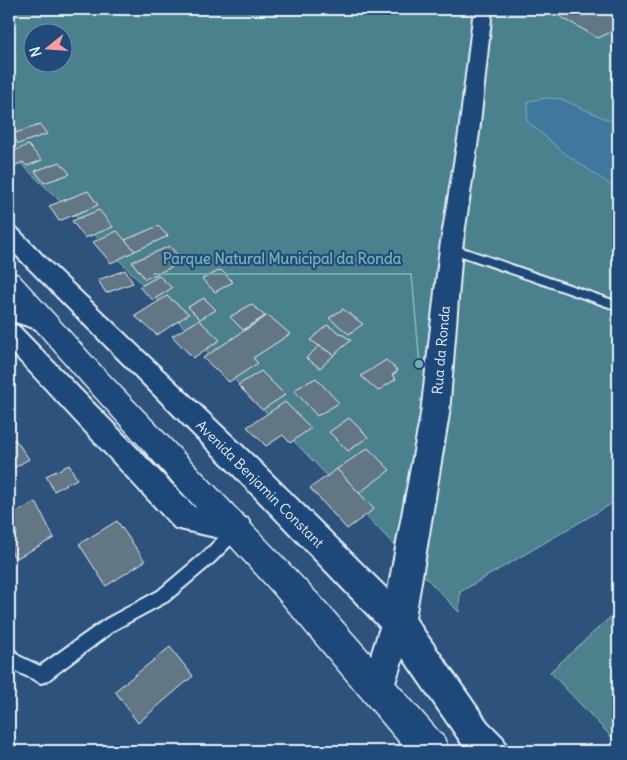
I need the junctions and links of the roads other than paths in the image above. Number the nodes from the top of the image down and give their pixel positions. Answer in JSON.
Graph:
{"nodes":[{"id":1,"x":483,"y":9,"type":"edge"},
{"id":2,"x":9,"y":234,"type":"edge"},
{"id":3,"x":451,"y":248,"type":"junction"},
{"id":4,"x":9,"y":281,"type":"edge"},
{"id":5,"x":617,"y":306,"type":"dead end"},
{"id":6,"x":9,"y":311,"type":"edge"},
{"id":7,"x":43,"y":322,"type":"junction"},
{"id":8,"x":9,"y":333,"type":"edge"},
{"id":9,"x":236,"y":529,"type":"junction"},
{"id":10,"x":398,"y":622,"type":"junction"},
{"id":11,"x":9,"y":657,"type":"edge"},
{"id":12,"x":378,"y":687,"type":"junction"},
{"id":13,"x":431,"y":751,"type":"edge"},
{"id":14,"x":490,"y":751,"type":"edge"}],
"edges":[{"from":1,"to":3,"type":"street","name":"Rua da Ronda"},
{"from":2,"to":10,"type":"street","name":"Avenida Benjamin Constant"},
{"from":3,"to":5,"type":"lane"},
{"from":3,"to":10,"type":"street","name":"Rua da Ronda"},
{"from":4,"to":7,"type":"main road"},
{"from":6,"to":7,"type":"street"},
{"from":7,"to":9,"type":"main road"},
{"from":8,"to":9,"type":"street"},
{"from":9,"to":11,"type":"lane"},
{"from":9,"to":12,"type":"main road"},
{"from":10,"to":12,"type":"street","name":"Rua da Ronda"},
{"from":10,"to":14,"type":"street","name":"Avenida Benjamin Constant"},
{"from":12,"to":13,"type":"main road"}]}
